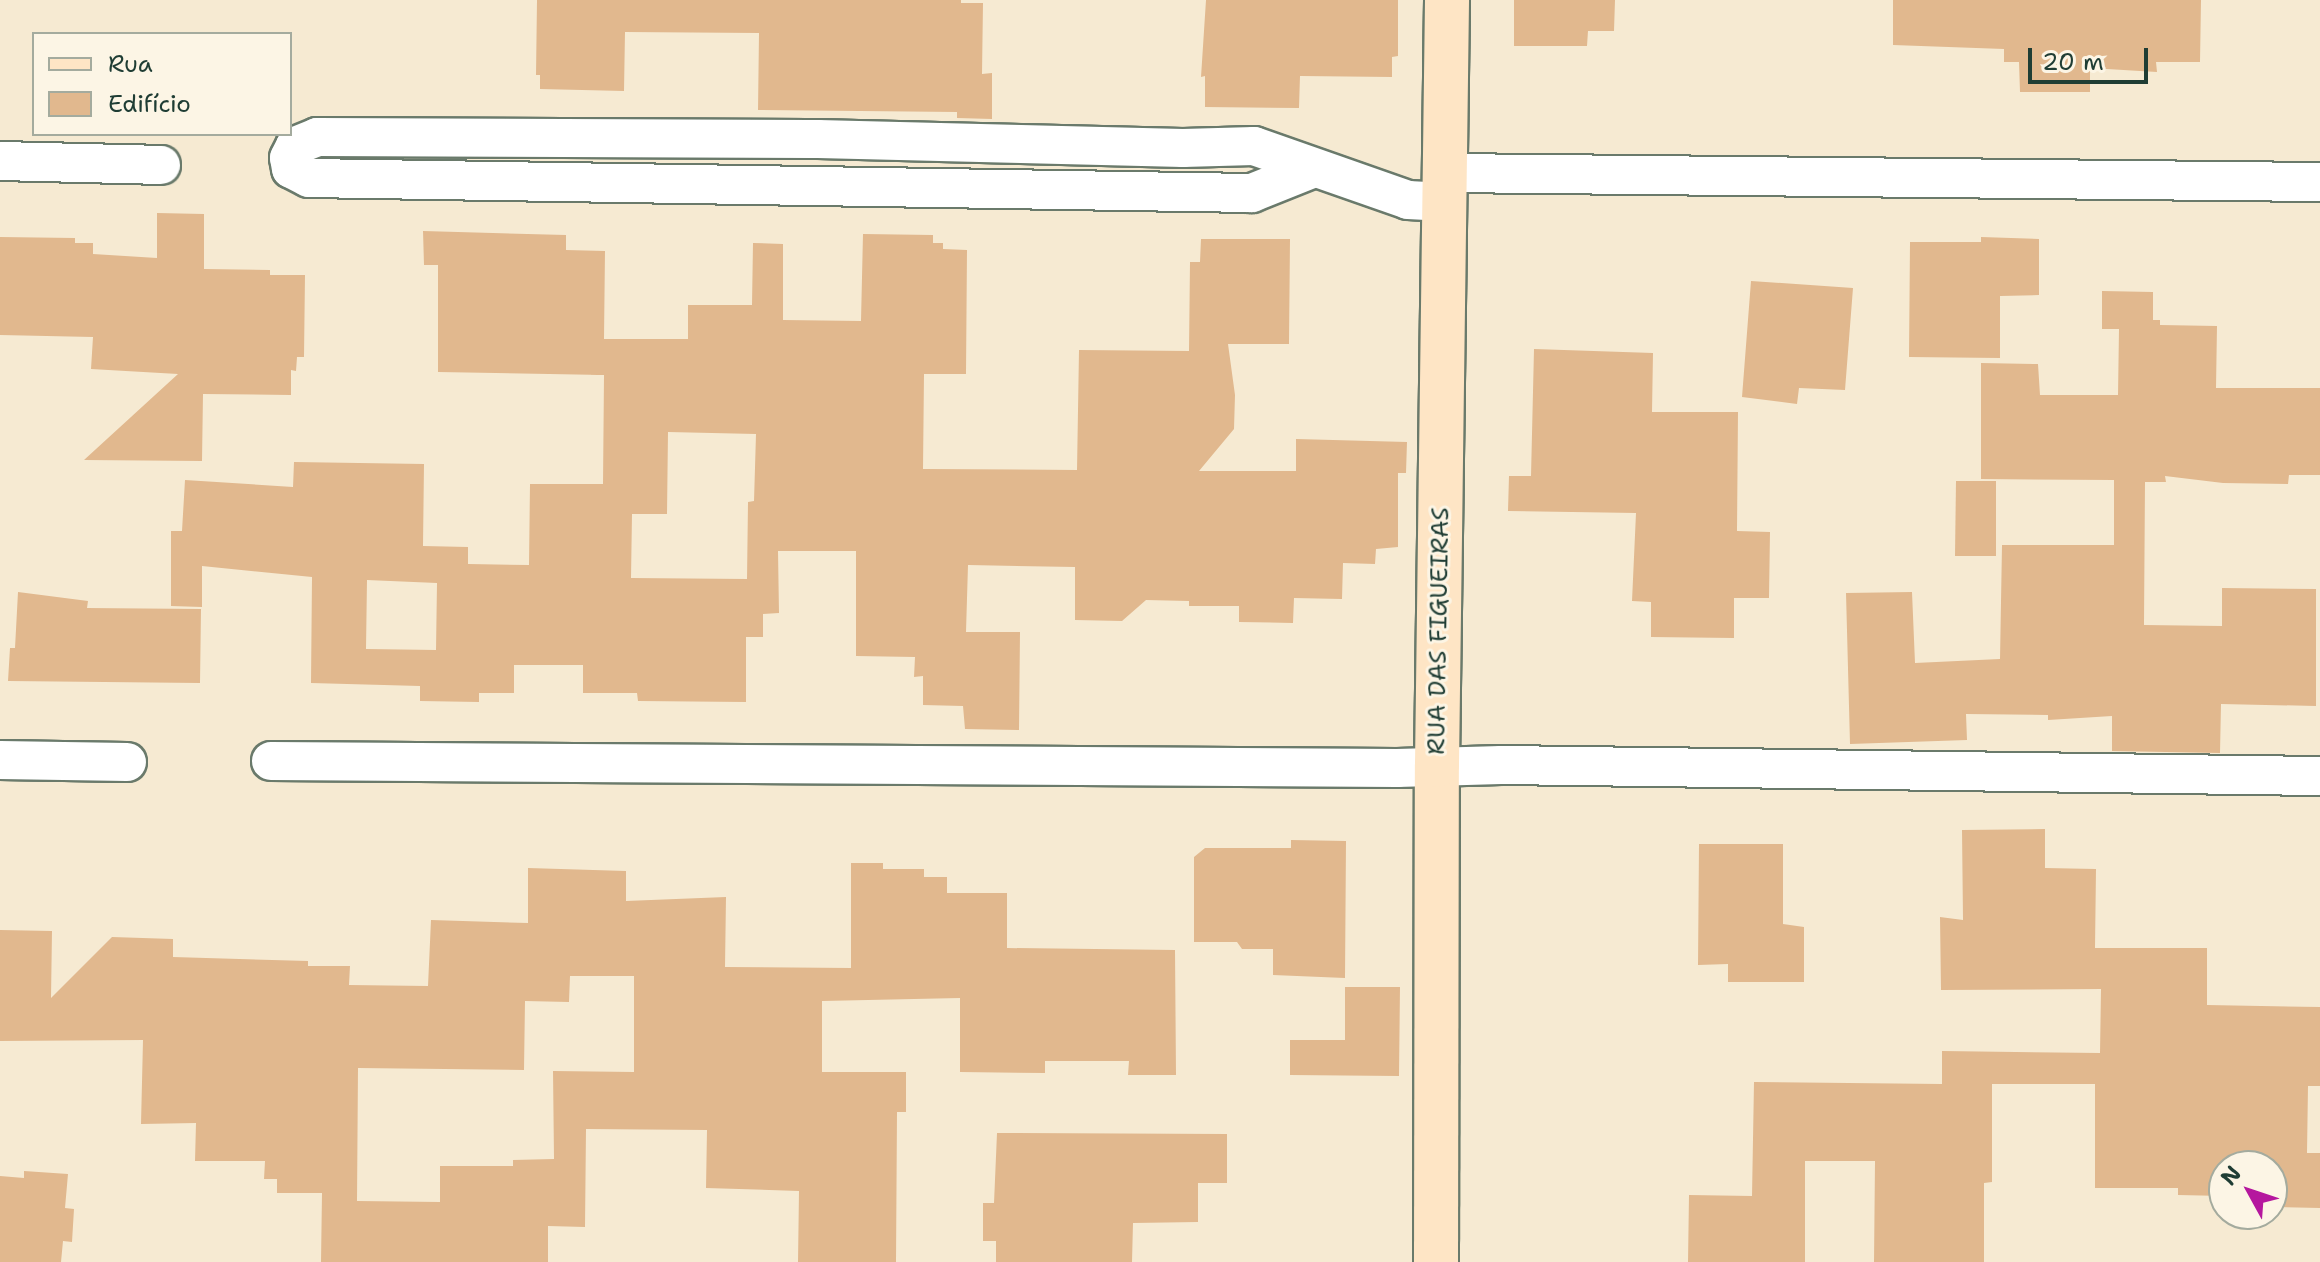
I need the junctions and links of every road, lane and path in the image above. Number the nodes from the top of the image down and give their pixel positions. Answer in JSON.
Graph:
{"nodes":[{"id":1,"x":1447,"y":0,"type":"edge"},
{"id":2,"x":897,"y":141,"type":"junction"},
{"id":3,"x":0,"y":161,"type":"edge"},
{"id":4,"x":161,"y":165,"type":"dead end"},
{"id":5,"x":1312,"y":169,"type":"junction"},
{"id":6,"x":2320,"y":182,"type":"edge"},
{"id":7,"x":895,"y":187,"type":"junction"},
{"id":8,"x":1446,"y":187,"type":"junction"},
{"id":9,"x":0,"y":760,"type":"edge"},
{"id":10,"x":271,"y":761,"type":"dead end"},
{"id":11,"x":127,"y":762,"type":"dead end"},
{"id":12,"x":1437,"y":765,"type":"junction"},
{"id":13,"x":2320,"y":776,"type":"edge"},
{"id":14,"x":1436,"y":1262,"type":"edge"}],
"edges":[{"from":1,"to":8,"type":"street","name":"RUA DAS FIGUEIRAS"},
{"from":2,"to":5,"type":"street"},
{"from":2,"to":7,"type":"street"},
{"from":2,"to":7,"type":"street"},
{"from":3,"to":4,"type":"street"},
{"from":5,"to":7,"type":"street"},
{"from":5,"to":8,"type":"street"},
{"from":6,"to":8,"type":"street"},
{"from":8,"to":12,"type":"street","name":"RUA DAS FIGUEIRAS"},
{"from":9,"to":11,"type":"street"},
{"from":10,"to":12,"type":"street"},
{"from":12,"to":13,"type":"street"},
{"from":12,"to":14,"type":"street","name":"RUA DAS FIGUEIRAS"}]}
